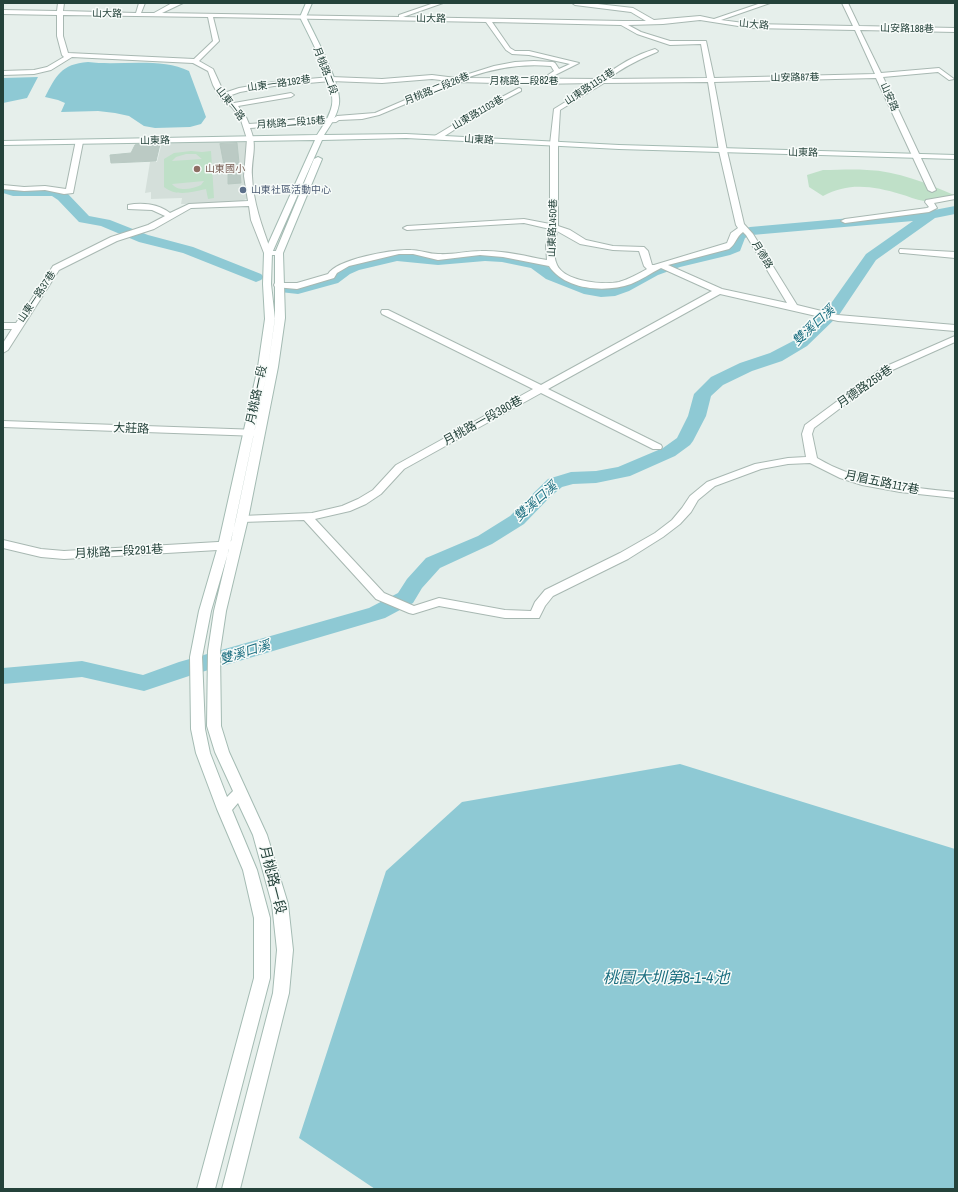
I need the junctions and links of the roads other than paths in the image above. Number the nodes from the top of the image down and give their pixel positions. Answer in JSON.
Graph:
{"nodes":[{"id":1,"x":61,"y":3,"type":"edge"},
{"id":2,"x":142,"y":3,"type":"edge"},
{"id":3,"x":180,"y":3,"type":"edge"},
{"id":4,"x":309,"y":3,"type":"edge"},
{"id":5,"x":316,"y":3,"type":"edge"},
{"id":6,"x":440,"y":3,"type":"edge"},
{"id":7,"x":574,"y":3,"type":"edge"},
{"id":8,"x":767,"y":3,"type":"edge"},
{"id":9,"x":846,"y":3,"type":"edge"},
{"id":10,"x":3,"y":12,"type":"edge"},
{"id":11,"x":59,"y":13,"type":"junction"},
{"id":12,"x":138,"y":14,"type":"junction"},
{"id":13,"x":156,"y":14,"type":"junction"},
{"id":14,"x":210,"y":15,"type":"junction"},
{"id":15,"x":307,"y":17,"type":"junction"},
{"id":16,"x":394,"y":19,"type":"junction"},
{"id":17,"x":487,"y":20,"type":"junction"},
{"id":18,"x":716,"y":20,"type":"junction"},
{"id":19,"x":652,"y":22,"type":"junction"},
{"id":20,"x":623,"y":23,"type":"junction"},
{"id":21,"x":858,"y":29,"type":"junction"},
{"id":22,"x":955,"y":30,"type":"edge"},
{"id":23,"x":655,"y":51,"type":"dead end"},
{"id":24,"x":70,"y":56,"type":"junction"},
{"id":25,"x":195,"y":61,"type":"junction"},
{"id":26,"x":558,"y":72,"type":"junction"},
{"id":27,"x":3,"y":73,"type":"edge"},
{"id":28,"x":879,"y":75,"type":"junction"},
{"id":29,"x":330,"y":78,"type":"junction"},
{"id":30,"x":338,"y":78,"type":"junction"},
{"id":31,"x":951,"y":79,"type":"dead end"},
{"id":32,"x":458,"y":80,"type":"junction"},
{"id":33,"x":604,"y":80,"type":"junction"},
{"id":34,"x":712,"y":80,"type":"junction"},
{"id":35,"x":534,"y":82,"type":"junction"},
{"id":36,"x":519,"y":90,"type":"dead end"},
{"id":37,"x":291,"y":95,"type":"dead end"},
{"id":38,"x":222,"y":96,"type":"junction"},
{"id":39,"x":233,"y":105,"type":"junction"},
{"id":40,"x":334,"y":120,"type":"junction"},
{"id":41,"x":246,"y":126,"type":"junction"},
{"id":42,"x":437,"y":137,"type":"junction"},
{"id":43,"x":322,"y":138,"type":"junction"},
{"id":44,"x":251,"y":139,"type":"junction"},
{"id":45,"x":79,"y":142,"type":"junction"},
{"id":46,"x":3,"y":143,"type":"edge"},
{"id":47,"x":554,"y":144,"type":"junction"},
{"id":48,"x":723,"y":151,"type":"junction"},
{"id":49,"x":916,"y":156,"type":"junction"},
{"id":50,"x":955,"y":157,"type":"edge"},
{"id":51,"x":3,"y":187,"type":"edge"},
{"id":52,"x":932,"y":190,"type":"dead end"},
{"id":53,"x":955,"y":197,"type":"edge"},
{"id":54,"x":252,"y":203,"type":"junction"},
{"id":55,"x":131,"y":207,"type":"dead end"},
{"id":56,"x":170,"y":217,"type":"junction"},
{"id":57,"x":845,"y":221,"type":"dead end"},
{"id":58,"x":554,"y":227,"type":"junction"},
{"id":59,"x":407,"y":228,"type":"dead end"},
{"id":60,"x":746,"y":231,"type":"junction"},
{"id":61,"x":903,"y":251,"type":"dead end"},
{"id":62,"x":268,"y":253,"type":"junction"},
{"id":63,"x":279,"y":253,"type":"junction"},
{"id":64,"x":955,"y":255,"type":"edge"},
{"id":65,"x":552,"y":264,"type":"junction"},
{"id":66,"x":656,"y":267,"type":"junction"},
{"id":67,"x":278,"y":285,"type":"junction"},
{"id":68,"x":719,"y":291,"type":"junction"},
{"id":69,"x":794,"y":307,"type":"junction"},
{"id":70,"x":385,"y":312,"type":"dead end"},
{"id":71,"x":3,"y":326,"type":"edge"},
{"id":72,"x":17,"y":326,"type":"junction"},
{"id":73,"x":955,"y":328,"type":"edge"},
{"id":74,"x":955,"y":339,"type":"edge"},
{"id":75,"x":3,"y":350,"type":"edge"},
{"id":76,"x":268,"y":367,"type":"junction"},
{"id":77,"x":540,"y":390,"type":"junction"},
{"id":78,"x":3,"y":424,"type":"edge"},
{"id":79,"x":253,"y":433,"type":"junction"},
{"id":80,"x":657,"y":447,"type":"dead end"},
{"id":81,"x":812,"y":460,"type":"junction"},
{"id":82,"x":955,"y":495,"type":"edge"},
{"id":83,"x":308,"y":518,"type":"junction"},
{"id":84,"x":242,"y":519,"type":"junction"},
{"id":85,"x":3,"y":544,"type":"edge"},
{"id":86,"x":230,"y":545,"type":"junction"},
{"id":87,"x":240,"y":792,"type":"junction"},
{"id":88,"x":224,"y":809,"type":"junction"},
{"id":89,"x":206,"y":1189,"type":"edge"},
{"id":90,"x":231,"y":1189,"type":"edge"}],
"edges":[{"from":1,"to":11,"type":"street"},
{"from":2,"to":12,"type":"street"},
{"from":3,"to":13,"type":"street"},
{"from":4,"to":15,"type":"street"},
{"from":5,"to":15,"type":"street"},
{"from":6,"to":16,"type":"street"},
{"from":7,"to":19,"type":"street"},
{"from":8,"to":18,"type":"street"},
{"from":9,"to":21,"type":"street","name":"山安路"},
{"from":10,"to":11,"type":"street","name":"山大路"},
{"from":11,"to":12,"type":"street","name":"山大路"},
{"from":11,"to":24,"type":"street"},
{"from":12,"to":13,"type":"street","name":"山大路"},
{"from":13,"to":14,"type":"street","name":"山大路"},
{"from":14,"to":15,"type":"street","name":"山大路"},
{"from":14,"to":25,"type":"street"},
{"from":15,"to":16,"type":"street","name":"山大路"},
{"from":15,"to":29,"type":"street","name":"月桃路二段"},
{"from":15,"to":30,"type":"street","name":"月桃路二段"},
{"from":16,"to":17,"type":"street","name":"山大路"},
{"from":17,"to":20,"type":"street","name":"山大路"},
{"from":17,"to":26,"type":"street"},
{"from":18,"to":19,"type":"street","name":"山大路"},
{"from":18,"to":21,"type":"street","name":"山大路"},
{"from":19,"to":20,"type":"street","name":"山大路"},
{"from":20,"to":34,"type":"street","name":"月德路"},
{"from":21,"to":22,"type":"street","name":"山安路188巷"},
{"from":21,"to":28,"type":"street","name":"山安路"},
{"from":23,"to":33,"type":"street","name":"山東路1151巷"},
{"from":24,"to":25,"type":"street","name":"山東一路"},
{"from":24,"to":27,"type":"street"},
{"from":25,"to":38,"type":"street","name":"山東一路"},
{"from":26,"to":32,"type":"street","name":"月桃路二段26巷"},
{"from":26,"to":35,"type":"street"},
{"from":28,"to":31,"type":"street","name":"山安路87巷"},
{"from":28,"to":34,"type":"street","name":"山安路87巷"},
{"from":28,"to":49,"type":"street","name":"山安路"},
{"from":29,"to":30,"type":"street","name":"山東一路192巷"},
{"from":29,"to":38,"type":"street","name":"山東一路192巷"},
{"from":29,"to":40,"type":"street","name":"月桃路二段"},
{"from":30,"to":32,"type":"street","name":"月桃路二段82巷"},
{"from":30,"to":40,"type":"street","name":"月桃路二段"},
{"from":32,"to":35,"type":"street","name":"月桃路二段82巷"},
{"from":32,"to":40,"type":"street","name":"月桃路二段26巷"},
{"from":33,"to":34,"type":"street","name":"月桃路二段82巷"},
{"from":33,"to":35,"type":"street","name":"月桃路二段82巷"},
{"from":33,"to":47,"type":"street","name":"山東路1151巷"},
{"from":34,"to":48,"type":"street","name":"月德路"},
{"from":36,"to":42,"type":"street","name":"山東路1103巷"},
{"from":37,"to":39,"type":"street"},
{"from":38,"to":39,"type":"street","name":"山東一路"},
{"from":39,"to":41,"type":"street","name":"山東一路"},
{"from":40,"to":41,"type":"street","name":"月桃路二段15巷"},
{"from":40,"to":43,"type":"street","name":"月桃路二段"},
{"from":41,"to":44,"type":"street","name":"山東一路"},
{"from":42,"to":43,"type":"street","name":"山東路"},
{"from":42,"to":47,"type":"street","name":"山東路"},
{"from":43,"to":44,"type":"street","name":"山東路"},
{"from":43,"to":62,"type":"street","name":"月桃路一段"},
{"from":43,"to":63,"type":"street","name":"月桃路一段"},
{"from":44,"to":45,"type":"street","name":"山東路"},
{"from":44,"to":54,"type":"street","name":"山東一路"},
{"from":45,"to":46,"type":"street","name":"山東路"},
{"from":45,"to":51,"type":"street"},
{"from":47,"to":48,"type":"street","name":"山東路"},
{"from":47,"to":58,"type":"street","name":"山東路1450巷"},
{"from":48,"to":49,"type":"street","name":"山東路"},
{"from":48,"to":60,"type":"street","name":"月德路"},
{"from":49,"to":50,"type":"street","name":"山東路"},
{"from":49,"to":52,"type":"street","name":"山安路"},
{"from":53,"to":57,"type":"street"},
{"from":54,"to":56,"type":"street"},
{"from":54,"to":62,"type":"street","name":"山東一路"},
{"from":55,"to":56,"type":"street"},
{"from":56,"to":72,"type":"street","name":"山東一路37巷"},
{"from":58,"to":59,"type":"street"},
{"from":58,"to":65,"type":"street","name":"山東路1450巷"},
{"from":58,"to":66,"type":"street"},
{"from":60,"to":66,"type":"street","name":"山東路1450巷"},
{"from":60,"to":69,"type":"street","name":"月德路"},
{"from":61,"to":64,"type":"street"},
{"from":62,"to":63,"type":"street"},
{"from":62,"to":76,"type":"street","name":"月桃路一段"},
{"from":63,"to":67,"type":"street","name":"月桃路一段"},
{"from":65,"to":66,"type":"street","name":"山東路1450巷"},
{"from":65,"to":67,"type":"street"},
{"from":66,"to":68,"type":"street"},
{"from":67,"to":76,"type":"street","name":"月桃路一段"},
{"from":68,"to":69,"type":"street"},
{"from":68,"to":77,"type":"street","name":"月桃路一段380巷"},
{"from":69,"to":73,"type":"street"},
{"from":70,"to":77,"type":"street"},
{"from":71,"to":72,"type":"street"},
{"from":72,"to":75,"type":"street","name":"山東一路37巷"},
{"from":74,"to":81,"type":"street","name":"月德路259巷"},
{"from":76,"to":79,"type":"street","name":"月桃路一段"},
{"from":77,"to":80,"type":"street"},
{"from":77,"to":83,"type":"street","name":"月桃路一段380巷"},
{"from":78,"to":79,"type":"street","name":"大莊路"},
{"from":79,"to":84,"type":"street","name":"月桃路一段"},
{"from":79,"to":86,"type":"street","name":"月桃路一段"},
{"from":81,"to":82,"type":"street","name":"月眉五路117巷"},
{"from":81,"to":83,"type":"street"},
{"from":83,"to":84,"type":"street","name":"月桃路一段380巷"},
{"from":84,"to":86,"type":"street","name":"月桃路一段"},
{"from":85,"to":86,"type":"street","name":"月桃路一段291巷"},
{"from":86,"to":87,"type":"street","name":"月桃路一段"},
{"from":86,"to":88,"type":"street","name":"月桃路一段"},
{"from":87,"to":88,"type":"street"},
{"from":87,"to":90,"type":"street","name":"月桃路一段"},
{"from":88,"to":89,"type":"street","name":"月桃路一段"}]}
